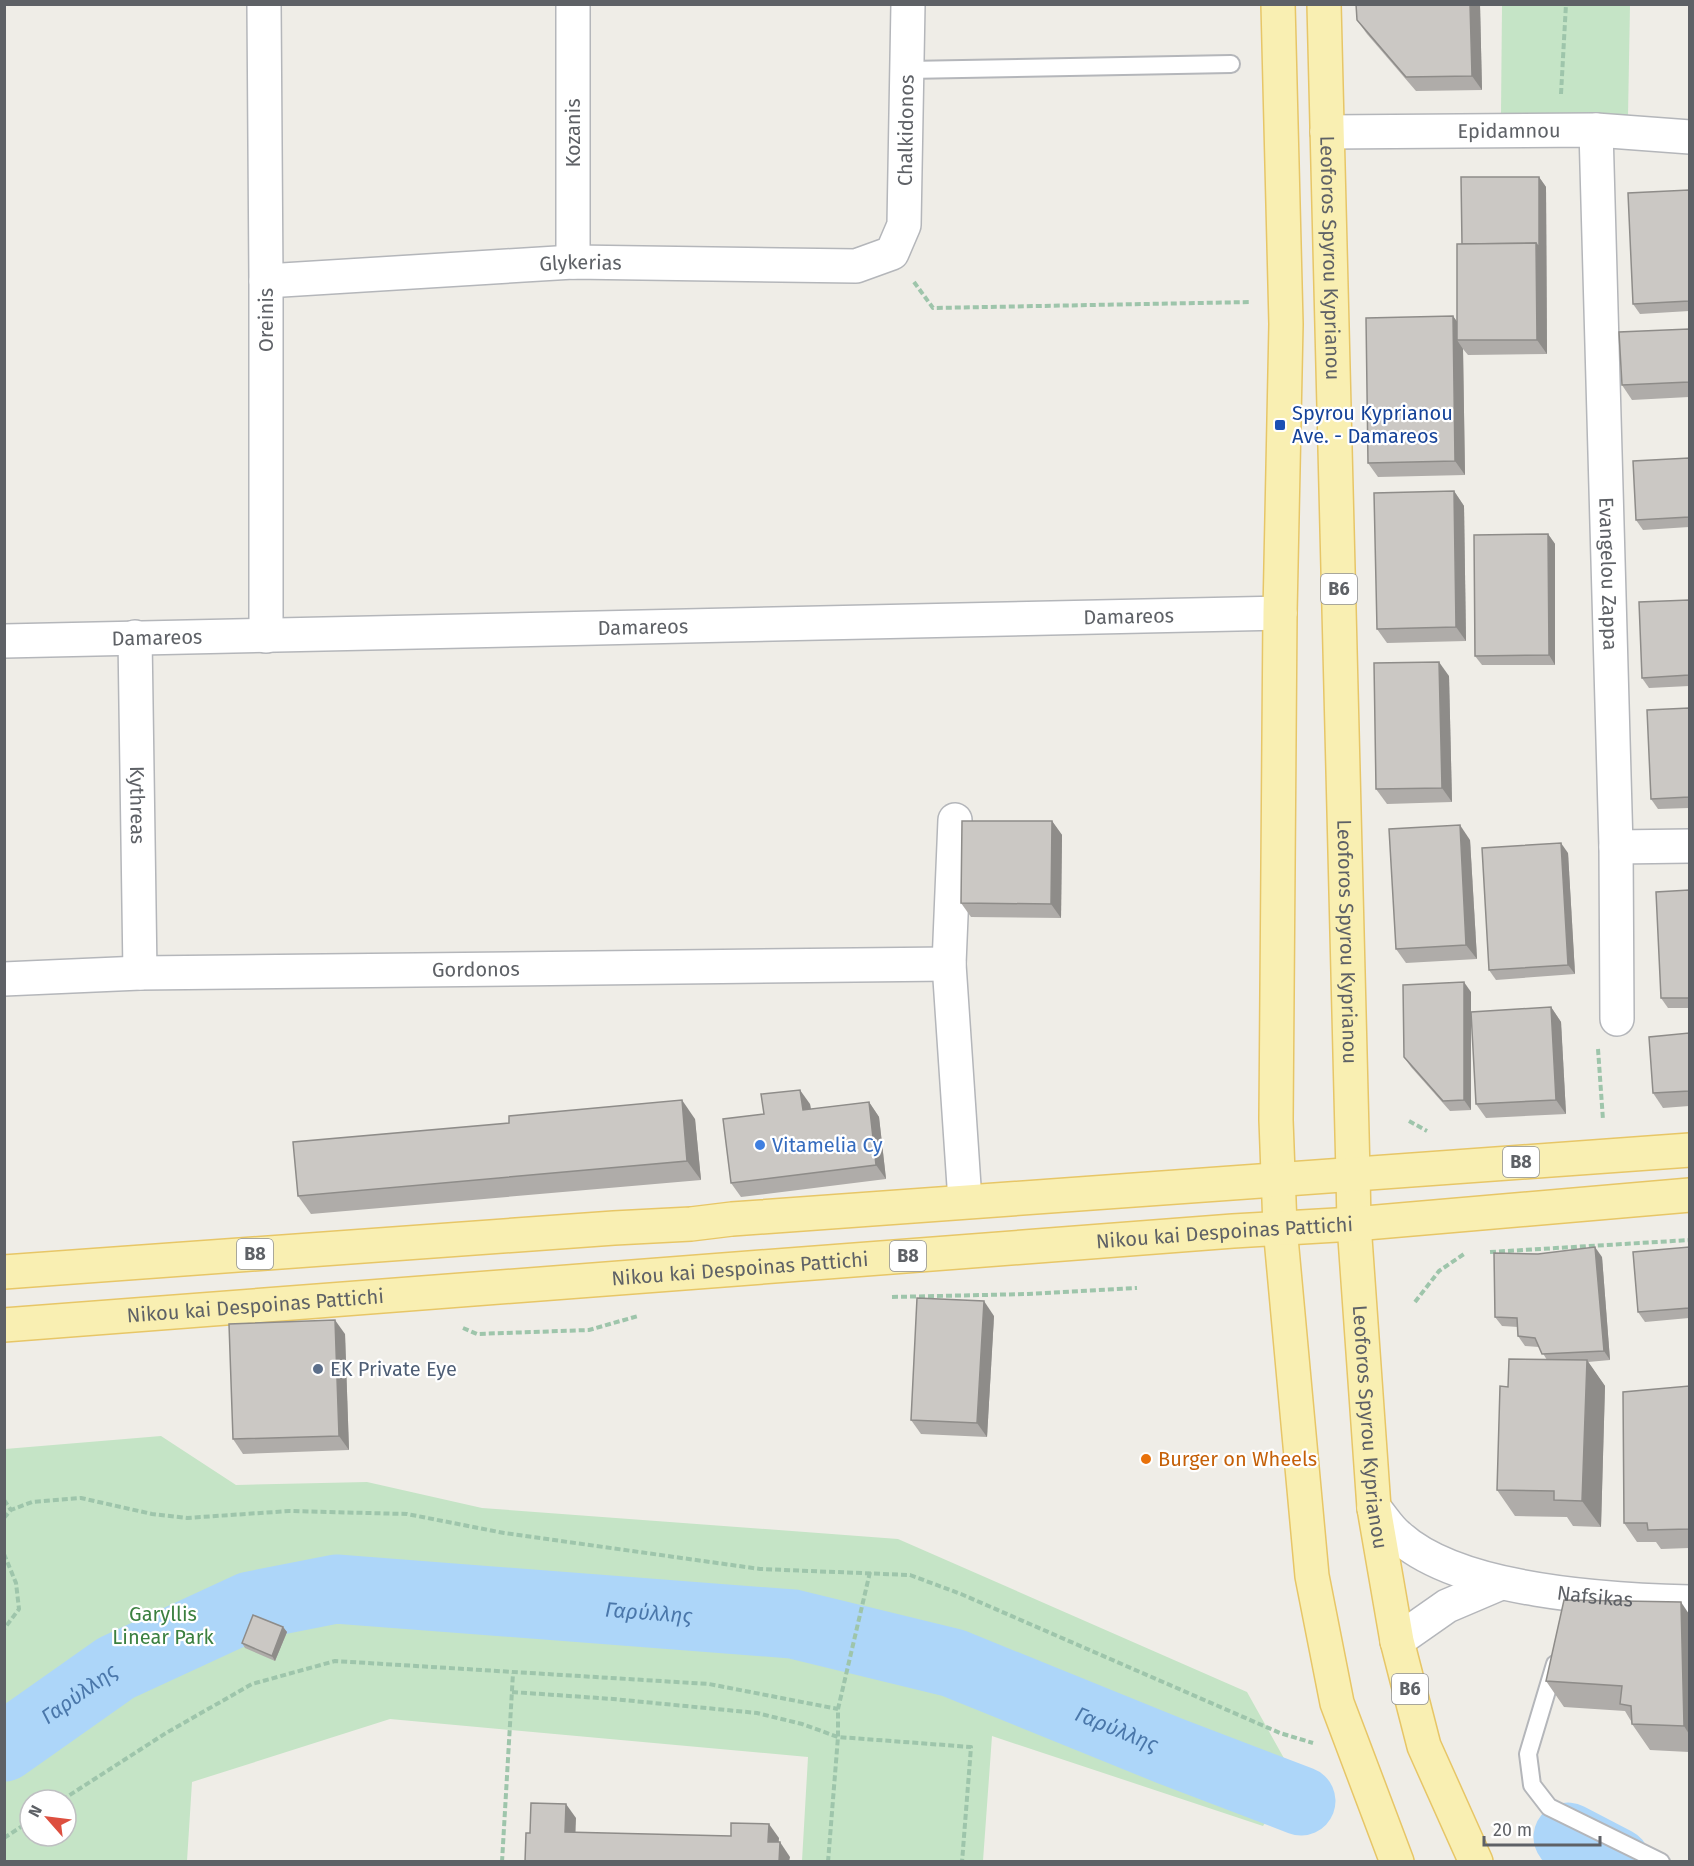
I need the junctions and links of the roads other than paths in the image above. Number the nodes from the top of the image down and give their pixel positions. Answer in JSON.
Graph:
{"nodes":[{"id":1,"x":264,"y":4,"type":"edge"},
{"id":2,"x":573,"y":4,"type":"edge"},
{"id":3,"x":908,"y":4,"type":"edge"},
{"id":4,"x":1278,"y":4,"type":"edge"},
{"id":5,"x":1324,"y":4,"type":"edge"},
{"id":6,"x":1231,"y":64,"type":"dead end"},
{"id":7,"x":907,"y":70,"type":"junction"},
{"id":8,"x":1596,"y":130,"type":"junction"},
{"id":9,"x":1327,"y":132,"type":"junction"},
{"id":10,"x":1689,"y":137,"type":"edge"},
{"id":11,"x":892,"y":253,"type":"joint"},
{"id":12,"x":573,"y":262,"type":"junction"},
{"id":13,"x":267,"y":281,"type":"junction"},
{"id":14,"x":1280,"y":613,"type":"junction"},
{"id":15,"x":266,"y":636,"type":"junction"},
{"id":16,"x":135,"y":637,"type":"junction"},
{"id":17,"x":4,"y":641,"type":"edge"},
{"id":18,"x":955,"y":820,"type":"dead end"},
{"id":19,"x":1689,"y":846,"type":"edge"},
{"id":20,"x":1616,"y":847,"type":"junction"},
{"id":21,"x":949,"y":964,"type":"junction"},
{"id":22,"x":140,"y":973,"type":"junction"},
{"id":23,"x":4,"y":979,"type":"edge"},
{"id":24,"x":1617,"y":1019,"type":"road end"},
{"id":25,"x":1689,"y":1150,"type":"edge"},
{"id":26,"x":1353,"y":1174,"type":"junction"},
{"id":27,"x":1278,"y":1179,"type":"junction"},
{"id":28,"x":1689,"y":1196,"type":"edge"},
{"id":29,"x":965,"y":1202,"type":"junction"},
{"id":30,"x":1354,"y":1224,"type":"junction"},
{"id":31,"x":1280,"y":1227,"type":"junction"},
{"id":32,"x":4,"y":1272,"type":"edge"},
{"id":33,"x":4,"y":1324,"type":"edge"},
{"id":34,"x":1374,"y":1508,"type":"junction"},
{"id":35,"x":1501,"y":1583,"type":"junction"},
{"id":36,"x":1689,"y":1602,"type":"edge"},
{"id":37,"x":1397,"y":1641,"type":"junction"},
{"id":38,"x":1561,"y":1647,"type":"edge"},
{"id":39,"x":1397,"y":1862,"type":"edge"},
{"id":40,"x":1476,"y":1862,"type":"edge"},
{"id":41,"x":1661,"y":1862,"type":"edge"}],
"edges":[{"from":1,"to":13,"type":"street","name":"Oreinis"},
{"from":2,"to":12,"type":"street","name":"Kozanis"},
{"from":3,"to":7,"type":"street","name":"Chalkidonos"},
{"from":4,"to":14,"type":"main road"},
{"from":5,"to":9,"type":"main road","name":"Leoforos Spyrou Kyprianou","number":"B6"},
{"from":6,"to":7,"type":"lane"},
{"from":7,"to":11,"type":"street","name":"Chalkidonos"},
{"from":8,"to":9,"type":"street","name":"Epidamnou"},
{"from":8,"to":10,"type":"street","name":"Epidamnou"},
{"from":8,"to":20,"type":"street","name":"Evangelou Zappa"},
{"from":9,"to":26,"type":"main road","name":"Leoforos Spyrou Kyprianou","number":"B6"},
{"from":11,"to":12,"type":"street","name":"Glykerias"},
{"from":12,"to":13,"type":"street","name":"Glykerias"},
{"from":13,"to":15,"type":"street","name":"Oreinis"},
{"from":14,"to":15,"type":"street","name":"Damareos"},
{"from":14,"to":27,"type":"main road"},
{"from":15,"to":16,"type":"street","name":"Damareos"},
{"from":16,"to":17,"type":"street","name":"Damareos"},
{"from":16,"to":22,"type":"street","name":"Kythreas"},
{"from":18,"to":21,"type":"street"},
{"from":19,"to":20,"type":"street"},
{"from":20,"to":24,"type":"street","name":"Evangelou Zappa"},
{"from":21,"to":22,"type":"street","name":"Gordonos"},
{"from":21,"to":29,"type":"street"},
{"from":22,"to":23,"type":"street","name":"Gordonos"},
{"from":25,"to":26,"type":"main road","number":"B8"},
{"from":26,"to":27,"type":"main road","number":"B8"},
{"from":26,"to":30,"type":"main road","name":"Leoforos Spyrou Kyprianou","number":"B6"},
{"from":27,"to":29,"type":"main road","number":"B8"},
{"from":27,"to":31,"type":"main road"},
{"from":28,"to":30,"type":"main road","name":"Nikou kai Despoinas Pattichi","number":"B8"},
{"from":29,"to":32,"type":"main road","number":"B8"},
{"from":30,"to":31,"type":"main road","name":"Nikou kai Despoinas Pattichi","number":"B8"},
{"from":30,"to":34,"type":"main road","name":"Leoforos Spyrou Kyprianou","number":"B6"},
{"from":31,"to":33,"type":"main road","name":"Nikou kai Despoinas Pattichi","number":"B8"},
{"from":31,"to":39,"type":"main road"},
{"from":34,"to":35,"type":"street","name":"Nafsikas"},
{"from":34,"to":37,"type":"main road","name":"Leoforos Spyrou Kyprianou","number":"B6"},
{"from":35,"to":36,"type":"street","name":"Nafsikas"},
{"from":35,"to":37,"type":"street"},
{"from":37,"to":40,"type":"main road","name":"Leoforos Spyrou Kyprianou","number":"B6"},
{"from":38,"to":41,"type":"lane"}]}
